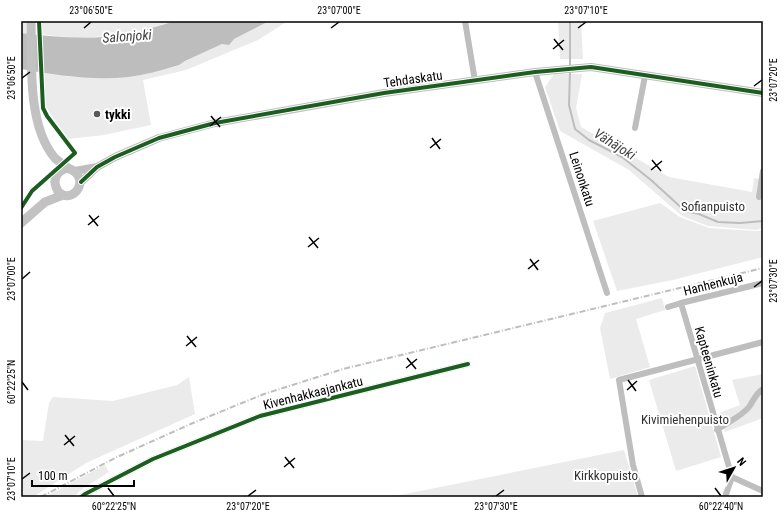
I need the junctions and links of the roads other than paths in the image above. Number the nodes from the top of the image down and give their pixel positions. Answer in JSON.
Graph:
{"nodes":[{"id":1,"x":31,"y":21,"type":"edge"},
{"id":2,"x":465,"y":21,"type":"edge"},
{"id":3,"x":535,"y":72,"type":"junction"},
{"id":4,"x":645,"y":76,"type":"junction"},
{"id":5,"x":475,"y":81,"type":"junction"},
{"id":6,"x":763,"y":93,"type":"edge"},
{"id":7,"x":635,"y":128,"type":"dead end"},
{"id":8,"x":54,"y":157,"type":"junction"},
{"id":9,"x":97,"y":167,"type":"junction"},
{"id":10,"x":72,"y":169,"type":"junction"},
{"id":11,"x":763,"y":171,"type":"edge"},
{"id":12,"x":55,"y":181,"type":"junction"},
{"id":13,"x":80,"y":182,"type":"junction"},
{"id":14,"x":63,"y":195,"type":"junction"},
{"id":15,"x":759,"y":197,"type":"dead end"},
{"id":16,"x":45,"y":202,"type":"junction"},
{"id":17,"x":22,"y":221,"type":"edge"},
{"id":18,"x":763,"y":283,"type":"edge"},
{"id":19,"x":608,"y":293,"type":"dead end"},
{"id":20,"x":681,"y":303,"type":"junction"},
{"id":21,"x":668,"y":307,"type":"dead end"},
{"id":22,"x":763,"y":342,"type":"edge"},
{"id":23,"x":697,"y":359,"type":"junction"},
{"id":24,"x":468,"y":364,"type":"dead end"},
{"id":25,"x":763,"y":389,"type":"edge"},
{"id":26,"x":717,"y":430,"type":"junction"},
{"id":27,"x":732,"y":477,"type":"junction"},
{"id":28,"x":763,"y":491,"type":"edge"},
{"id":29,"x":81,"y":497,"type":"edge"},
{"id":30,"x":642,"y":497,"type":"edge"},
{"id":31,"x":725,"y":497,"type":"edge"}],
"edges":[{"from":1,"to":8,"type":"main road"},
{"from":2,"to":5,"type":"street"},
{"from":3,"to":4,"type":"street","name":"Tehdaskatu"},
{"from":3,"to":5,"type":"street","name":"Tehdaskatu"},
{"from":3,"to":19,"type":"street","name":"Leinonkatu"},
{"from":4,"to":6,"type":"street","name":"Tehdaskatu"},
{"from":4,"to":7,"type":"street"},
{"from":5,"to":9,"type":"street","name":"Tehdaskatu"},
{"from":8,"to":10,"type":"main road"},
{"from":8,"to":12,"type":"main road"},
{"from":9,"to":10,"type":"street","name":"Tehdaskatu"},
{"from":9,"to":13,"type":"street","name":"Tehdaskatu"},
{"from":10,"to":12,"type":"main road"},
{"from":10,"to":13,"type":"main road"},
{"from":11,"to":15,"type":"street"},
{"from":12,"to":14,"type":"main road"},
{"from":12,"to":16,"type":"main road"},
{"from":13,"to":14,"type":"main road"},
{"from":14,"to":16,"type":"main road"},
{"from":16,"to":17,"type":"main road"},
{"from":18,"to":20,"type":"street","name":"Hanhenkuja"},
{"from":20,"to":21,"type":"street","name":"Hanhenkuja"},
{"from":20,"to":23,"type":"street","name":"Kapteeninkatu"},
{"from":22,"to":23,"type":"street"},
{"from":23,"to":26,"type":"street","name":"Kapteeninkatu"},
{"from":23,"to":30,"type":"street"},
{"from":24,"to":29,"type":"street","name":"Kivenhakkaajankatu"},
{"from":25,"to":26,"type":"street"},
{"from":26,"to":27,"type":"street","name":"Kapteeninkatu"},
{"from":27,"to":28,"type":"street"},
{"from":27,"to":31,"type":"street"}]}
